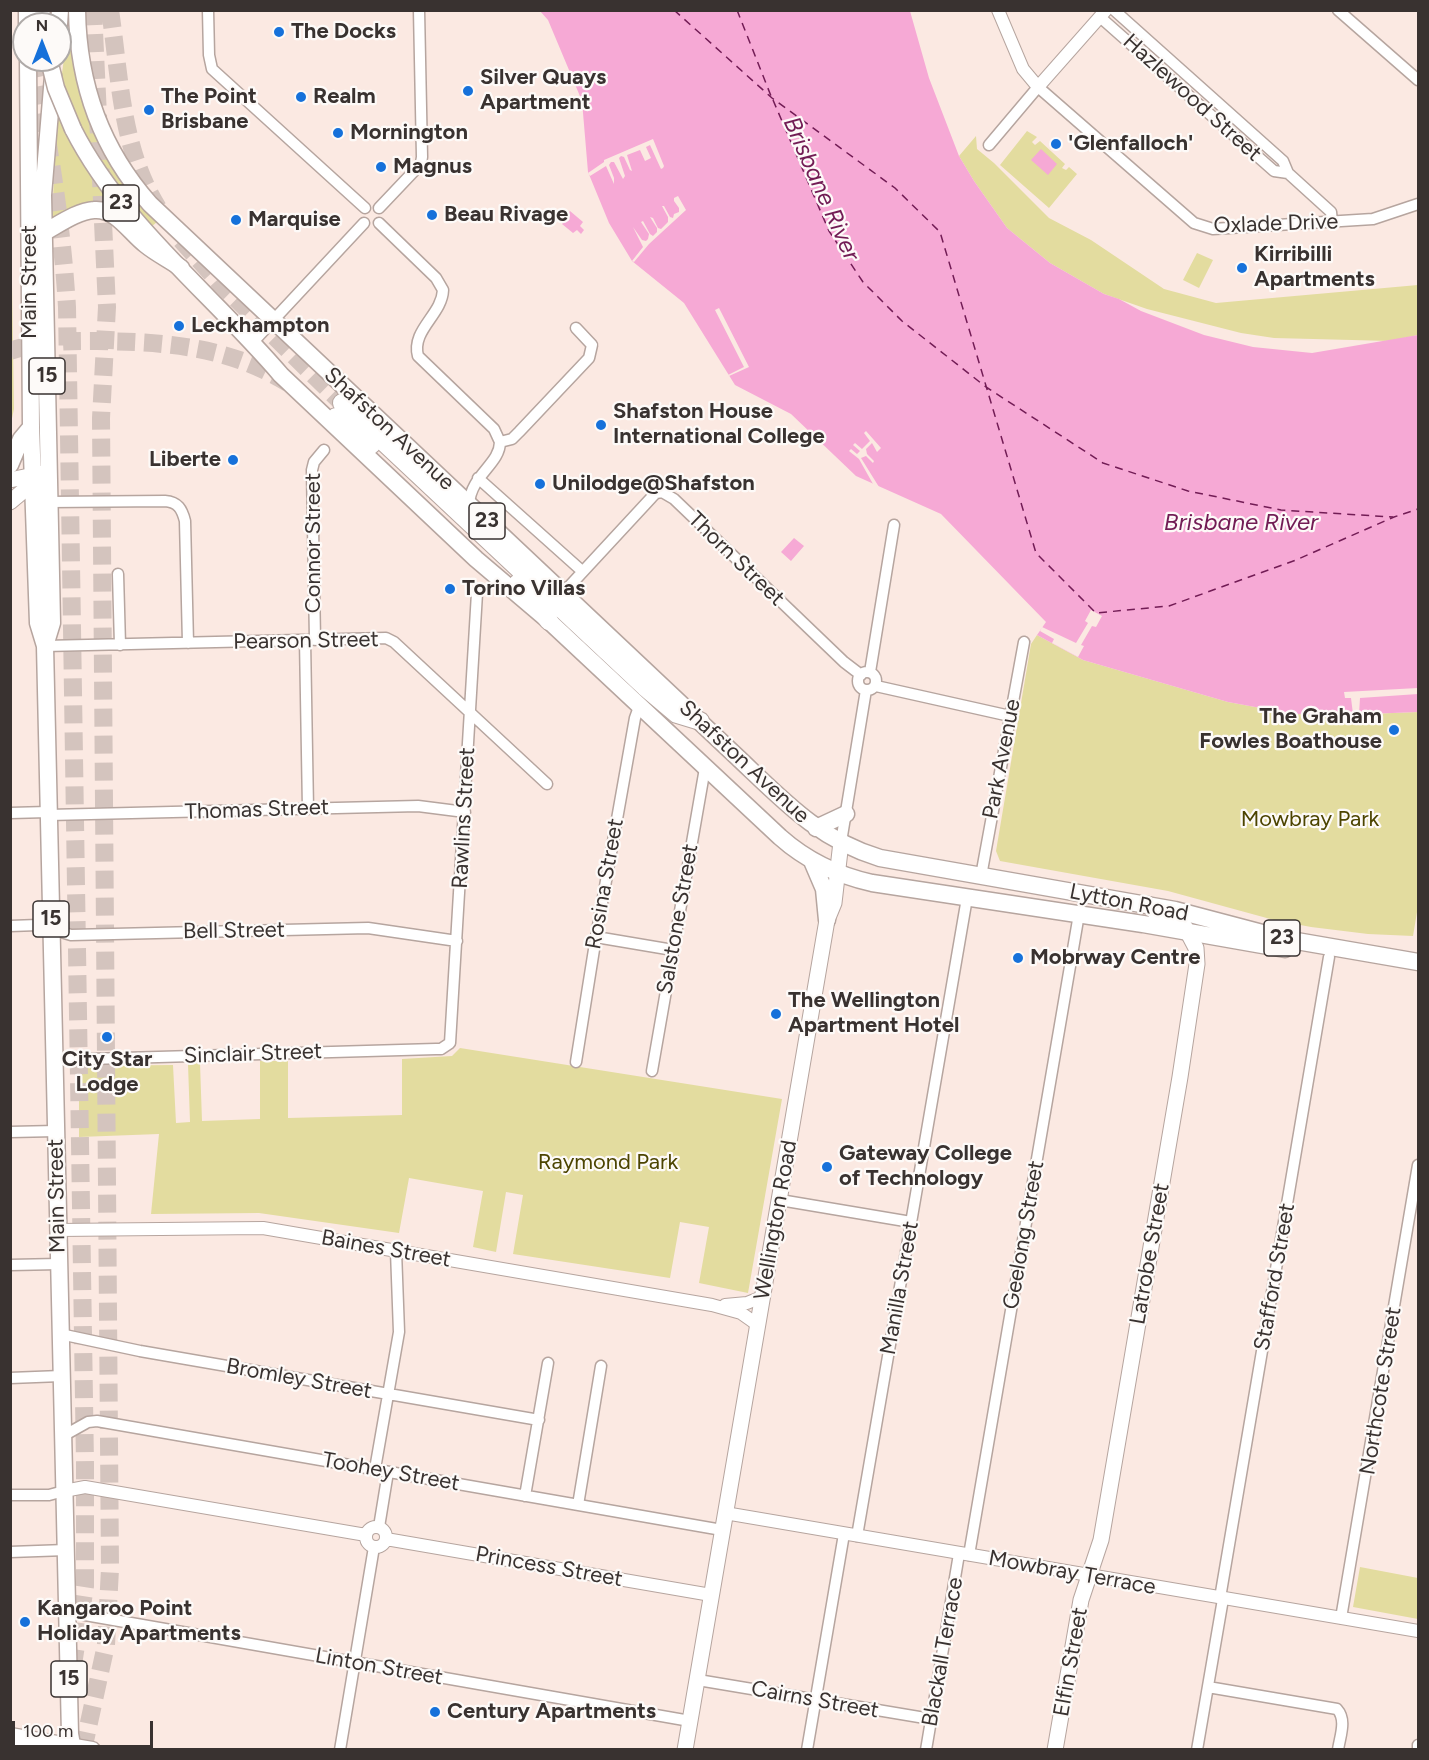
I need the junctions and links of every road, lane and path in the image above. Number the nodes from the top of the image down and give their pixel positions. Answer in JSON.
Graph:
{"nodes":[{"id":1,"x":93,"y":10,"type":"edge"},
{"id":2,"x":208,"y":10,"type":"edge"},
{"id":3,"x":419,"y":10,"type":"edge"},
{"id":4,"x":998,"y":10,"type":"edge"},
{"id":5,"x":1114,"y":10,"type":"edge"},
{"id":6,"x":1338,"y":10,"type":"edge"},
{"id":7,"x":1103,"y":14,"type":"edge"},
{"id":8,"x":72,"y":15,"type":"edge"},
{"id":9,"x":72,"y":35,"type":"edge"},
{"id":10,"x":28,"y":72,"type":"edge"},
{"id":11,"x":52,"y":72,"type":"edge"},
{"id":12,"x":54,"y":72,"type":"edge"},
{"id":13,"x":1419,"y":80,"type":"edge"},
{"id":14,"x":1038,"y":87,"type":"junction"},
{"id":15,"x":989,"y":145,"type":"dead end"},
{"id":16,"x":1288,"y":173,"type":"junction"},
{"id":17,"x":1419,"y":204,"type":"edge"},
{"id":18,"x":365,"y":208,"type":"junction"},
{"id":19,"x":379,"y":208,"type":"junction"},
{"id":20,"x":1332,"y":222,"type":"junction"},
{"id":21,"x":364,"y":223,"type":"junction"},
{"id":22,"x":379,"y":223,"type":"junction"},
{"id":23,"x":43,"y":233,"type":"junction"},
{"id":24,"x":181,"y":268,"type":"junction"},
{"id":25,"x":274,"y":321,"type":"junction"},
{"id":26,"x":576,"y":328,"type":"dead end"},
{"id":27,"x":253,"y":342,"type":"junction"},
{"id":28,"x":31,"y":427,"type":"junction"},
{"id":29,"x":500,"y":442,"type":"junction"},
{"id":30,"x":324,"y":450,"type":"dead end"},
{"id":31,"x":10,"y":465,"type":"edge"},
{"id":32,"x":478,"y":478,"type":"junction"},
{"id":33,"x":10,"y":480,"type":"edge"},
{"id":34,"x":41,"y":480,"type":"junction"},
{"id":35,"x":10,"y":502,"type":"edge"},
{"id":36,"x":49,"y":502,"type":"junction"},
{"id":37,"x":469,"y":504,"type":"junction"},
{"id":38,"x":894,"y":525,"type":"dead end"},
{"id":39,"x":582,"y":571,"type":"junction"},
{"id":40,"x":118,"y":574,"type":"dead end"},
{"id":41,"x":564,"y":592,"type":"junction"},
{"id":42,"x":477,"y":593,"type":"dead end"},
{"id":43,"x":549,"y":621,"type":"junction"},
{"id":44,"x":310,"y":640,"type":"junction"},
{"id":45,"x":1024,"y":642,"type":"dead end"},
{"id":46,"x":188,"y":643,"type":"junction"},
{"id":47,"x":120,"y":645,"type":"junction"},
{"id":48,"x":45,"y":646,"type":"junction"},
{"id":49,"x":865,"y":673,"type":"junction"},
{"id":50,"x":871,"y":688,"type":"junction"},
{"id":51,"x":639,"y":707,"type":"junction"},
{"id":52,"x":470,"y":713,"type":"junction"},
{"id":53,"x":1010,"y":716,"type":"junction"},
{"id":54,"x":700,"y":721,"type":"junction"},
{"id":55,"x":705,"y":768,"type":"junction"},
{"id":56,"x":547,"y":784,"type":"dead end"},
{"id":57,"x":308,"y":809,"type":"junction"},
{"id":58,"x":465,"y":812,"type":"junction"},
{"id":59,"x":10,"y":813,"type":"edge"},
{"id":60,"x":49,"y":814,"type":"junction"},
{"id":61,"x":846,"y":814,"type":"junction"},
{"id":62,"x":816,"y":828,"type":"junction"},
{"id":63,"x":841,"y":842,"type":"junction"},
{"id":64,"x":812,"y":861,"type":"junction"},
{"id":65,"x":838,"y":873,"type":"junction"},
{"id":66,"x":981,"y":876,"type":"junction"},
{"id":67,"x":967,"y":898,"type":"junction"},
{"id":68,"x":1148,"y":904,"type":"junction"},
{"id":69,"x":1079,"y":914,"type":"junction"},
{"id":70,"x":827,"y":920,"type":"junction"},
{"id":71,"x":10,"y":926,"type":"edge"},
{"id":72,"x":51,"y":930,"type":"junction"},
{"id":73,"x":1189,"y":932,"type":"junction"},
{"id":74,"x":596,"y":937,"type":"junction"},
{"id":75,"x":457,"y":941,"type":"junction"},
{"id":76,"x":673,"y":950,"type":"junction"},
{"id":77,"x":1329,"y":957,"type":"junction"},
{"id":78,"x":1419,"y":962,"type":"edge"},
{"id":79,"x":1419,"y":972,"type":"edge"},
{"id":80,"x":450,"y":1043,"type":"joint"},
{"id":81,"x":54,"y":1060,"type":"junction"},
{"id":82,"x":576,"y":1062,"type":"dead end"},
{"id":83,"x":652,"y":1071,"type":"dead end"},
{"id":84,"x":56,"y":1131,"type":"junction"},
{"id":85,"x":10,"y":1132,"type":"edge"},
{"id":86,"x":1419,"y":1165,"type":"edge"},
{"id":87,"x":780,"y":1200,"type":"junction"},
{"id":88,"x":911,"y":1222,"type":"junction"},
{"id":89,"x":58,"y":1230,"type":"junction"},
{"id":90,"x":396,"y":1251,"type":"junction"},
{"id":91,"x":58,"y":1264,"type":"junction"},
{"id":92,"x":10,"y":1265,"type":"edge"},
{"id":93,"x":762,"y":1297,"type":"junction"},
{"id":94,"x":711,"y":1305,"type":"junction"},
{"id":95,"x":758,"y":1325,"type":"junction"},
{"id":96,"x":60,"y":1334,"type":"junction"},
{"id":97,"x":548,"y":1363,"type":"dead end"},
{"id":98,"x":601,"y":1366,"type":"dead end"},
{"id":99,"x":62,"y":1376,"type":"junction"},
{"id":100,"x":10,"y":1378,"type":"edge"},
{"id":101,"x":388,"y":1394,"type":"junction"},
{"id":102,"x":539,"y":1420,"type":"junction"},
{"id":103,"x":63,"y":1437,"type":"junction"},
{"id":104,"x":375,"y":1469,"type":"junction"},
{"id":105,"x":388,"y":1472,"type":"junction"},
{"id":106,"x":64,"y":1491,"type":"junction"},
{"id":107,"x":10,"y":1496,"type":"edge"},
{"id":108,"x":525,"y":1496,"type":"junction"},
{"id":109,"x":578,"y":1505,"type":"junction"},
{"id":110,"x":725,"y":1513,"type":"junction"},
{"id":111,"x":378,"y":1527,"type":"junction"},
{"id":112,"x":723,"y":1530,"type":"junction"},
{"id":113,"x":844,"y":1534,"type":"junction"},
{"id":114,"x":366,"y":1535,"type":"junction"},
{"id":115,"x":857,"y":1536,"type":"junction"},
{"id":116,"x":386,"y":1539,"type":"junction"},
{"id":117,"x":374,"y":1547,"type":"junction"},
{"id":118,"x":66,"y":1550,"type":"junction"},
{"id":119,"x":10,"y":1552,"type":"edge"},
{"id":120,"x":964,"y":1555,"type":"junction"},
{"id":121,"x":1088,"y":1575,"type":"junction"},
{"id":122,"x":711,"y":1596,"type":"junction"},
{"id":123,"x":1222,"y":1598,"type":"junction"},
{"id":124,"x":68,"y":1612,"type":"junction"},
{"id":125,"x":1341,"y":1618,"type":"junction"},
{"id":126,"x":1419,"y":1631,"type":"edge"},
{"id":127,"x":354,"y":1662,"type":"junction"},
{"id":128,"x":698,"y":1680,"type":"junction"},
{"id":129,"x":1208,"y":1687,"type":"junction"},
{"id":130,"x":816,"y":1700,"type":"junction"},
{"id":131,"x":932,"y":1719,"type":"junction"},
{"id":132,"x":690,"y":1721,"type":"junction"},
{"id":133,"x":10,"y":1736,"type":"edge"},
{"id":134,"x":1419,"y":1745,"type":"edge"},
{"id":135,"x":71,"y":1748,"type":"edge"},
{"id":136,"x":92,"y":1749,"type":"edge"},
{"id":137,"x":340,"y":1749,"type":"edge"},
{"id":138,"x":685,"y":1749,"type":"edge"},
{"id":139,"x":807,"y":1749,"type":"edge"},
{"id":140,"x":926,"y":1749,"type":"edge"},
{"id":141,"x":1055,"y":1749,"type":"edge"},
{"id":142,"x":1197,"y":1749,"type":"edge"},
{"id":143,"x":1338,"y":1749,"type":"edge"},
{"id":144,"x":1418,"y":1749,"type":"edge"}],
"edges":[{"from":1,"to":8,"type":"main road"},
{"from":2,"to":18,"type":"street"},
{"from":3,"to":19,"type":"street"},
{"from":4,"to":14,"type":"street"},
{"from":5,"to":16,"type":"street","name":"Hazlewood Street"},
{"from":6,"to":13,"type":"street"},
{"from":7,"to":14,"type":"street"},
{"from":7,"to":16,"type":"street","name":"Hazlewood Street"},
{"from":9,"to":25,"type":"main road","name":"Shafston Avenue","number":"23"},
{"from":10,"to":28,"type":"main road","name":"Main Street","number":"15"},
{"from":11,"to":24,"type":"main road","name":"Shafston Avenue","number":"23","bridge":true},
{"from":12,"to":23,"type":"main road","name":"Main Street","number":"15"},
{"from":14,"to":15,"type":"street"},
{"from":14,"to":20,"type":"street","name":"Oxlade Drive"},
{"from":16,"to":20,"type":"street","name":"Hazlewood Street"},
{"from":17,"to":20,"type":"street","name":"Oxlade Drive"},
{"from":18,"to":19,"type":"street"},
{"from":18,"to":21,"type":"street"},
{"from":19,"to":22,"type":"street"},
{"from":21,"to":22,"type":"street"},
{"from":21,"to":25,"type":"street"},
{"from":22,"to":29,"type":"street"},
{"from":23,"to":24,"type":"main road"},
{"from":23,"to":34,"type":"main road","name":"Main Street","number":"15"},
{"from":24,"to":27,"type":"main road","name":"Shafston Avenue","number":"23"},
{"from":25,"to":27,"type":"street"},
{"from":25,"to":37,"type":"main road","name":"Shafston Avenue","number":"23"},
{"from":26,"to":29,"type":"street"},
{"from":27,"to":43,"type":"main road","name":"Shafston Avenue","number":"23"},
{"from":28,"to":31,"type":"main road"},
{"from":28,"to":34,"type":"main road","name":"Main Street","number":"15"},
{"from":29,"to":32,"type":"street"},
{"from":30,"to":44,"type":"street","name":"Connor Street"},
{"from":32,"to":37,"type":"street"},
{"from":32,"to":39,"type":"street","name":"Shafston Avenue"},
{"from":33,"to":34,"type":"main road"},
{"from":34,"to":35,"type":"main road"},
{"from":34,"to":36,"type":"main road","name":"Main Street","number":"15"},
{"from":34,"to":48,"type":"main road","name":"Main Street","number":"15"},
{"from":36,"to":46,"type":"street"},
{"from":36,"to":48,"type":"main road","name":"Main Street","number":"15"},
{"from":37,"to":41,"type":"main road","name":"Shafston Avenue","number":"23"},
{"from":38,"to":49,"type":"street"},
{"from":39,"to":41,"type":"street","name":"Thorn Street"},
{"from":39,"to":49,"type":"street","name":"Thorn Street"},
{"from":40,"to":47,"type":"street"},
{"from":41,"to":54,"type":"main road","name":"Shafston Avenue","number":"23"},
{"from":42,"to":52,"type":"street","name":"Rawlins Street"},
{"from":43,"to":51,"type":"main road","name":"Shafston Avenue","number":"23"},
{"from":43,"to":54,"type":"highway"},
{"from":44,"to":46,"type":"street","name":"Pearson Street"},
{"from":44,"to":52,"type":"street","name":"Pearson Street"},
{"from":44,"to":57,"type":"street","name":"Connor Street"},
{"from":45,"to":53,"type":"street","name":"Park Avenue"},
{"from":46,"to":47,"type":"street","name":"Pearson Street"},
{"from":47,"to":48,"type":"street","name":"Pearson Street"},
{"from":48,"to":60,"type":"main road","name":"Main Street","number":"15"},
{"from":49,"to":50,"type":"street"},
{"from":49,"to":50,"type":"street"},
{"from":50,"to":53,"type":"street"},
{"from":50,"to":61,"type":"street","name":"Wellington Road"},
{"from":51,"to":55,"type":"main road","name":"Shafston Avenue","number":"23"},
{"from":51,"to":74,"type":"street","name":"Rosina Street"},
{"from":52,"to":56,"type":"street","name":"Pearson Street"},
{"from":52,"to":58,"type":"street","name":"Rawlins Street"},
{"from":53,"to":66,"type":"street","name":"Park Avenue"},
{"from":54,"to":62,"type":"main road","name":"Shafston Avenue","number":"23"},
{"from":55,"to":64,"type":"main road","name":"Shafston Avenue","number":"23"},
{"from":55,"to":76,"type":"street","name":"Salstone Street"},
{"from":57,"to":58,"type":"street","name":"Thomas Street"},
{"from":57,"to":60,"type":"street","name":"Thomas Street"},
{"from":58,"to":75,"type":"street","name":"Rawlins Street"},
{"from":59,"to":60,"type":"street","name":"Thomas Street"},
{"from":60,"to":72,"type":"main road","name":"Main Street","number":"15"},
{"from":61,"to":62,"type":"main road"},
{"from":61,"to":63,"type":"street","name":"Wellington Road"},
{"from":62,"to":63,"type":"main road","name":"Shafston Avenue","number":"23"},
{"from":63,"to":65,"type":"main road","name":"Wellington Road"},
{"from":63,"to":66,"type":"main road","name":"Lytton Road","number":"23"},
{"from":64,"to":65,"type":"main road","name":"Shafston Avenue","number":"23"},
{"from":64,"to":70,"type":"main road"},
{"from":65,"to":67,"type":"main road","name":"Lytton Road","number":"23"},
{"from":65,"to":70,"type":"main road","name":"Wellington Road"},
{"from":66,"to":68,"type":"main road","name":"Lytton Road","number":"23"},
{"from":67,"to":69,"type":"main road","name":"Lytton Road","number":"23"},
{"from":67,"to":88,"type":"street","name":"Manilla Street"},
{"from":68,"to":73,"type":"main road"},
{"from":68,"to":78,"type":"main road","name":"Lytton Road","number":"23"},
{"from":69,"to":73,"type":"main road","name":"Lytton Road","number":"23"},
{"from":69,"to":120,"type":"street","name":"Geelong Street"},
{"from":70,"to":87,"type":"main road","name":"Wellington Road"},
{"from":71,"to":72,"type":"street","name":"Bell Street"},
{"from":72,"to":75,"type":"street","name":"Bell Street"},
{"from":72,"to":81,"type":"main road","name":"Main Street","number":"15"},
{"from":73,"to":77,"type":"main road","name":"Lytton Road","number":"23"},
{"from":73,"to":121,"type":"main road","name":"Latrobe Street"},
{"from":74,"to":76,"type":"street"},
{"from":74,"to":82,"type":"street","name":"Rosina Street"},
{"from":75,"to":80,"type":"street","name":"Rawlins Street"},
{"from":76,"to":83,"type":"street","name":"Salstone Street"},
{"from":77,"to":79,"type":"main road","name":"Lytton Road","number":"23"},
{"from":77,"to":123,"type":"street","name":"Stafford Street"},
{"from":80,"to":81,"type":"street","name":"Sinclair Street"},
{"from":81,"to":84,"type":"main road","name":"Main Street","number":"15"},
{"from":84,"to":85,"type":"street"},
{"from":84,"to":89,"type":"main road","name":"Main Street","number":"15"},
{"from":86,"to":125,"type":"street","name":"Northcote Street"},
{"from":87,"to":88,"type":"street"},
{"from":87,"to":93,"type":"main road","name":"Wellington Road"},
{"from":88,"to":115,"type":"street","name":"Manilla Street"},
{"from":89,"to":90,"type":"street","name":"Baines Street"},
{"from":89,"to":91,"type":"main road","name":"Main Street","number":"15"},
{"from":90,"to":94,"type":"street","name":"Baines Street"},
{"from":90,"to":101,"type":"street"},
{"from":91,"to":92,"type":"street"},
{"from":91,"to":96,"type":"main road","name":"Main Street","number":"15"},
{"from":93,"to":94,"type":"street","name":"Baines Street"},
{"from":93,"to":95,"type":"main road","name":"Wellington Road"},
{"from":94,"to":95,"type":"street","name":"Baines Street"},
{"from":95,"to":110,"type":"main road","name":"Wellington Road"},
{"from":96,"to":99,"type":"main road","name":"Main Street","number":"15"},
{"from":96,"to":101,"type":"street","name":"Bromley Street"},
{"from":97,"to":102,"type":"street"},
{"from":98,"to":109,"type":"street"},
{"from":99,"to":100,"type":"street"},
{"from":99,"to":103,"type":"main road","name":"Main Street","number":"15"},
{"from":101,"to":102,"type":"street","name":"Bromley Street"},
{"from":101,"to":104,"type":"street"},
{"from":102,"to":108,"type":"street"},
{"from":103,"to":104,"type":"street","name":"Toohey Street"},
{"from":103,"to":106,"type":"main road","name":"Main Street","number":"15"},
{"from":104,"to":105,"type":"street","name":"Toohey Street"},
{"from":105,"to":108,"type":"street","name":"Toohey Street"},
{"from":105,"to":111,"type":"street"},
{"from":106,"to":107,"type":"street"},
{"from":106,"to":114,"type":"street"},
{"from":106,"to":118,"type":"main road","name":"Main Street","number":"15"},
{"from":108,"to":109,"type":"street","name":"Toohey Street"},
{"from":109,"to":112,"type":"street","name":"Toohey Street"},
{"from":110,"to":112,"type":"main road","name":"Wellington Road"},
{"from":110,"to":113,"type":"street","name":"Mowbray Terrace"},
{"from":111,"to":114,"type":"street"},
{"from":111,"to":116,"type":"street"},
{"from":112,"to":122,"type":"main road","name":"Wellington Road"},
{"from":113,"to":115,"type":"street","name":"Mowbray Terrace"},
{"from":113,"to":130,"type":"street"},
{"from":114,"to":117,"type":"street"},
{"from":115,"to":120,"type":"street","name":"Mowbray Terrace"},
{"from":116,"to":117,"type":"street"},
{"from":116,"to":122,"type":"street","name":"Princess Street"},
{"from":117,"to":127,"type":"street"},
{"from":118,"to":119,"type":"street"},
{"from":118,"to":124,"type":"main road","name":"Main Street","number":"15"},
{"from":120,"to":121,"type":"street","name":"Mowbray Terrace"},
{"from":120,"to":131,"type":"street","name":"Blackall Terrace"},
{"from":121,"to":123,"type":"street","name":"Mowbray Terrace"},
{"from":121,"to":141,"type":"main road","name":"Elfin Street"},
{"from":122,"to":128,"type":"main road","name":"Wellington Road"},
{"from":123,"to":125,"type":"street","name":"Mowbray Terrace"},
{"from":123,"to":129,"type":"street","name":"Stafford Street"},
{"from":124,"to":127,"type":"street","name":"Linton Street"},
{"from":124,"to":135,"type":"main road","name":"Main Street","number":"15"},
{"from":125,"to":126,"type":"street","name":"Mowbray Terrace"},
{"from":127,"to":132,"type":"street","name":"Linton Street"},
{"from":127,"to":137,"type":"street"},
{"from":128,"to":130,"type":"street","name":"Cairns Street"},
{"from":128,"to":132,"type":"main road","name":"Wellington Road"},
{"from":129,"to":142,"type":"street","name":"Stafford Street"},
{"from":129,"to":143,"type":"street"},
{"from":130,"to":131,"type":"street","name":"Cairns Street"},
{"from":130,"to":139,"type":"street"},
{"from":131,"to":140,"type":"street","name":"Blackall Terrace"},
{"from":132,"to":138,"type":"main road","name":"Wellington Road"},
{"from":133,"to":135,"type":"main road"},
{"from":134,"to":144,"type":"street"},
{"from":135,"to":136,"type":"main road"}]}
